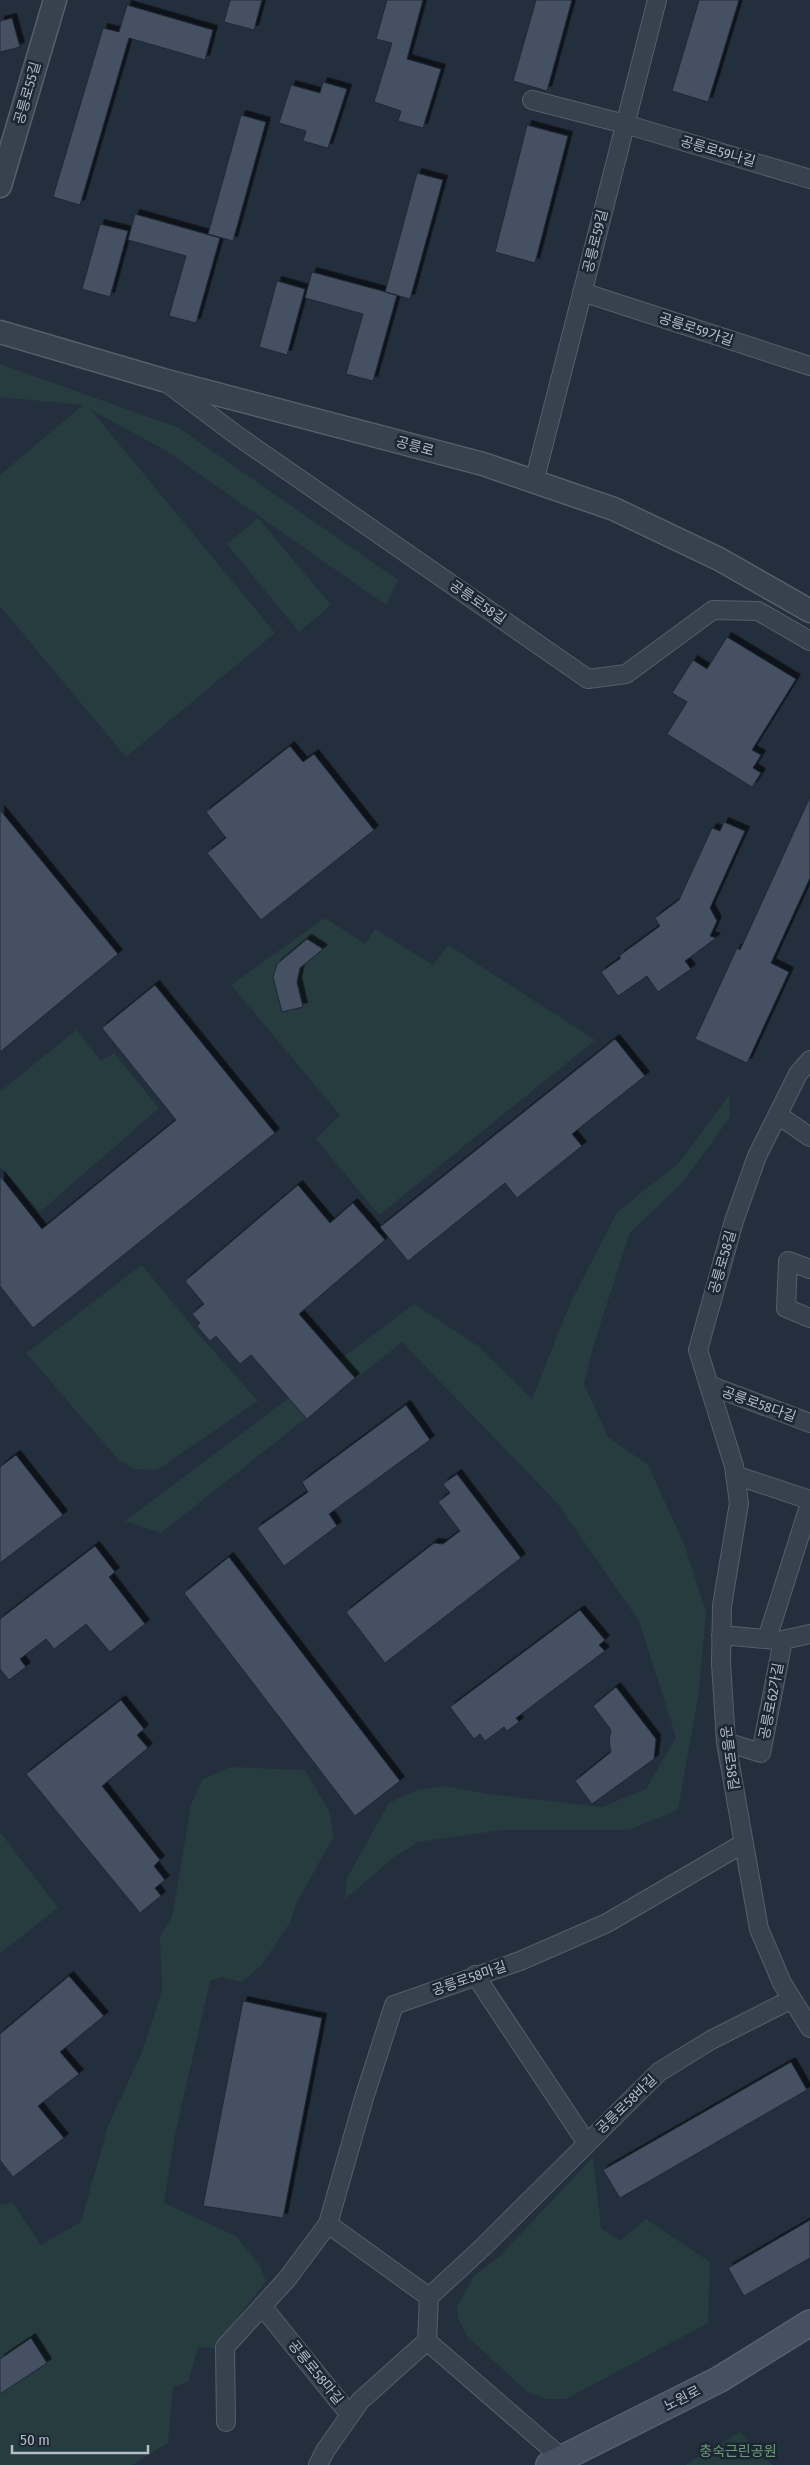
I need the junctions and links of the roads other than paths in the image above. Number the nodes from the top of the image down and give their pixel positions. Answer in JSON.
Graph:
{"nodes":[{"id":1,"x":55,"y":0,"type":"edge"},
{"id":2,"x":657,"y":0,"type":"edge"},
{"id":3,"x":532,"y":100,"type":"dead end"},
{"id":4,"x":625,"y":124,"type":"junction"},
{"id":5,"x":810,"y":179,"type":"edge"},
{"id":6,"x":0,"y":186,"type":"edge"},
{"id":7,"x":582,"y":292,"type":"junction"},
{"id":8,"x":0,"y":332,"type":"edge"},
{"id":9,"x":810,"y":366,"type":"edge"},
{"id":10,"x":162,"y":380,"type":"junction"},
{"id":11,"x":534,"y":482,"type":"junction"},
{"id":12,"x":810,"y":611,"type":"edge"},
{"id":13,"x":810,"y":641,"type":"edge"},
{"id":14,"x":810,"y":1060,"type":"edge"},
{"id":15,"x":778,"y":1115,"type":"junction"},
{"id":16,"x":810,"y":1137,"type":"edge"},
{"id":17,"x":810,"y":1269,"type":"edge"},
{"id":18,"x":810,"y":1318,"type":"edge"},
{"id":19,"x":709,"y":1385,"type":"junction"},
{"id":20,"x":810,"y":1423,"type":"edge"},
{"id":21,"x":735,"y":1475,"type":"junction"},
{"id":22,"x":810,"y":1501,"type":"edge"},
{"id":23,"x":810,"y":1634,"type":"edge"},
{"id":24,"x":721,"y":1635,"type":"junction"},
{"id":25,"x":775,"y":1640,"type":"junction"},
{"id":26,"x":726,"y":1742,"type":"junction"},
{"id":27,"x":744,"y":1843,"type":"junction"},
{"id":28,"x":475,"y":1975,"type":"junction"},
{"id":29,"x":792,"y":1999,"type":"junction"},
{"id":30,"x":810,"y":2028,"type":"edge"},
{"id":31,"x":586,"y":2142,"type":"junction"},
{"id":32,"x":328,"y":2224,"type":"junction"},
{"id":33,"x":429,"y":2297,"type":"junction"},
{"id":34,"x":262,"y":2306,"type":"junction"},
{"id":35,"x":810,"y":2323,"type":"edge"},
{"id":36,"x":427,"y":2341,"type":"junction"},
{"id":37,"x":350,"y":2415,"type":"junction"},
{"id":38,"x":226,"y":2422,"type":"dead end"},
{"id":39,"x":556,"y":2462,"type":"edge"},
{"id":40,"x":318,"y":2465,"type":"edge"}],
"edges":[{"from":1,"to":6,"type":"street","name":"공릉로55길"},
{"from":2,"to":4,"type":"street","name":"공릉로59길"},
{"from":3,"to":4,"type":"street","name":"공릉로59나길"},
{"from":4,"to":5,"type":"street","name":"공릉로59나길"},
{"from":4,"to":7,"type":"street","name":"공릉로59길"},
{"from":7,"to":9,"type":"street","name":"공릉로59가길"},
{"from":7,"to":11,"type":"street","name":"공릉로59길"},
{"from":8,"to":10,"type":"street","name":"공릉로"},
{"from":10,"to":11,"type":"street","name":"공릉로"},
{"from":10,"to":13,"type":"street","name":"공릉로58길"},
{"from":11,"to":12,"type":"street","name":"공릉로"},
{"from":14,"to":15,"type":"street","name":"공릉로58길"},
{"from":15,"to":16,"type":"street"},
{"from":15,"to":19,"type":"street","name":"공릉로58길"},
{"from":17,"to":18,"type":"street"},
{"from":19,"to":20,"type":"street","name":"공릉로58다길"},
{"from":19,"to":21,"type":"street","name":"공릉로58길"},
{"from":21,"to":22,"type":"street"},
{"from":21,"to":24,"type":"street","name":"공릉로58길"},
{"from":22,"to":25,"type":"street"},
{"from":23,"to":25,"type":"street"},
{"from":24,"to":25,"type":"street"},
{"from":24,"to":26,"type":"street","name":"공릉로58길"},
{"from":25,"to":26,"type":"street","name":"공릉로62가길"},
{"from":26,"to":27,"type":"street","name":"공릉로58길"},
{"from":27,"to":28,"type":"street","name":"공릉로58마길"},
{"from":27,"to":29,"type":"street","name":"공릉로58길"},
{"from":28,"to":31,"type":"street","name":"공릉로58바길"},
{"from":28,"to":32,"type":"street","name":"공릉로58마길"},
{"from":29,"to":30,"type":"street","name":"공릉로58길"},
{"from":29,"to":31,"type":"street","name":"공릉로58바길"},
{"from":31,"to":33,"type":"street"},
{"from":32,"to":33,"type":"street"},
{"from":32,"to":34,"type":"street","name":"공릉로58마길"},
{"from":33,"to":36,"type":"street"},
{"from":34,"to":37,"type":"street","name":"공릉로58마길"},
{"from":34,"to":38,"type":"street","name":"공릉로58마길"},
{"from":35,"to":39,"type":"main road","name":"노원로"},
{"from":36,"to":37,"type":"street"},
{"from":36,"to":39,"type":"street"},
{"from":37,"to":40,"type":"street","name":"공릉로58마길"}]}
